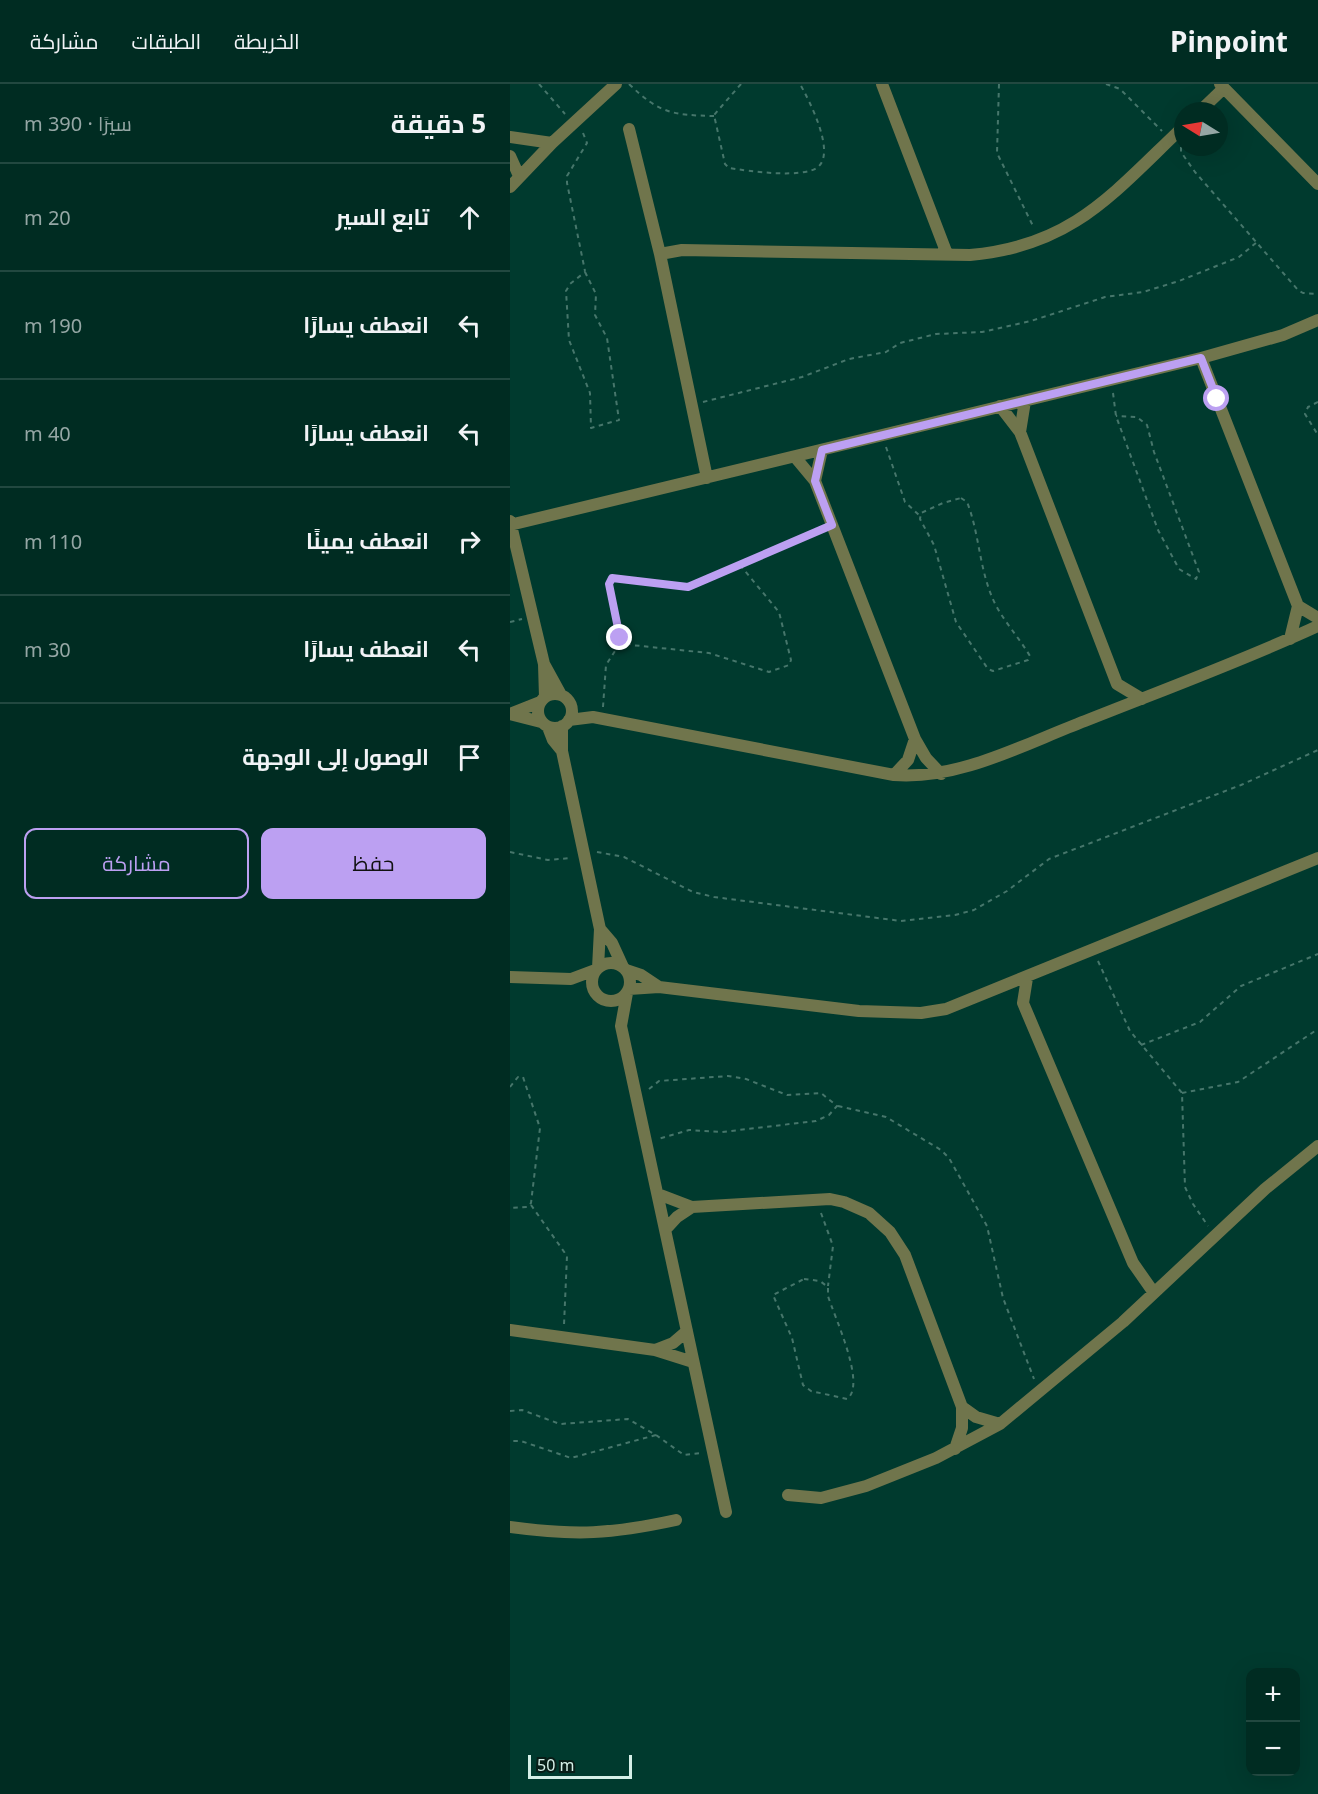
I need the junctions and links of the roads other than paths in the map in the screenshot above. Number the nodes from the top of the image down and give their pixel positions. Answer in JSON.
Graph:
{"nodes":[{"id":1,"x":616,"y":84,"type":"edge"},
{"id":2,"x":882,"y":84,"type":"edge"},
{"id":3,"x":1222,"y":86,"type":"edge"},
{"id":4,"x":1208,"y":102,"type":"edge"},
{"id":5,"x":629,"y":129,"type":"dead end"},
{"id":6,"x":1174,"y":135,"type":"edge"},
{"id":7,"x":510,"y":137,"type":"edge"},
{"id":8,"x":552,"y":143,"type":"junction"},
{"id":9,"x":510,"y":156,"type":"edge"},
{"id":10,"x":519,"y":176,"type":"junction"},
{"id":11,"x":1318,"y":183,"type":"edge"},
{"id":12,"x":510,"y":187,"type":"edge"},
{"id":13,"x":660,"y":254,"type":"junction"},
{"id":14,"x":947,"y":254,"type":"junction"},
{"id":15,"x":1318,"y":321,"type":"edge"},
{"id":16,"x":1201,"y":358,"type":"junction"},
{"id":17,"x":1025,"y":401,"type":"junction"},
{"id":18,"x":1000,"y":406,"type":"junction"},
{"id":19,"x":1020,"y":432,"type":"junction"},
{"id":20,"x":822,"y":450,"type":"junction"},
{"id":21,"x":795,"y":457,"type":"junction"},
{"id":22,"x":707,"y":478,"type":"junction"},
{"id":23,"x":815,"y":481,"type":"junction"},
{"id":24,"x":510,"y":524,"type":"edge"},
{"id":25,"x":1298,"y":606,"type":"junction"},
{"id":26,"x":1318,"y":618,"type":"edge"},
{"id":27,"x":1318,"y":626,"type":"edge"},
{"id":28,"x":1290,"y":639,"type":"junction"},
{"id":29,"x":544,"y":664,"type":"junction"},
{"id":30,"x":1117,"y":684,"type":"junction"},
{"id":31,"x":542,"y":699,"type":"junction"},
{"id":32,"x":565,"y":699,"type":"junction"},
{"id":33,"x":1142,"y":699,"type":"junction"},
{"id":34,"x":1113,"y":710,"type":"junction"},
{"id":35,"x":510,"y":714,"type":"edge"},
{"id":36,"x":597,"y":718,"type":"junction"},
{"id":37,"x":566,"y":723,"type":"junction"},
{"id":38,"x":544,"y":724,"type":"junction"},
{"id":39,"x":915,"y":739,"type":"junction"},
{"id":40,"x":562,"y":750,"type":"junction"},
{"id":41,"x":941,"y":774,"type":"junction"},
{"id":42,"x":894,"y":775,"type":"junction"},
{"id":43,"x":1318,"y":858,"type":"edge"},
{"id":44,"x":600,"y":929,"type":"junction"},
{"id":45,"x":625,"y":968,"type":"junction"},
{"id":46,"x":597,"y":969,"type":"junction"},
{"id":47,"x":510,"y":977,"type":"edge"},
{"id":48,"x":1027,"y":978,"type":"junction"},
{"id":49,"x":571,"y":979,"type":"junction"},
{"id":50,"x":659,"y":987,"type":"junction"},
{"id":51,"x":999,"y":989,"type":"junction"},
{"id":52,"x":628,"y":991,"type":"junction"},
{"id":53,"x":597,"y":994,"type":"junction"},
{"id":54,"x":1023,"y":1003,"type":"junction"},
{"id":55,"x":621,"y":1026,"type":"junction"},
{"id":56,"x":1318,"y":1146,"type":"edge"},
{"id":57,"x":658,"y":1194,"type":"junction"},
{"id":58,"x":692,"y":1207,"type":"junction"},
{"id":59,"x":665,"y":1230,"type":"junction"},
{"id":60,"x":1154,"y":1293,"type":"junction"},
{"id":61,"x":510,"y":1330,"type":"edge"},
{"id":62,"x":687,"y":1331,"type":"junction"},
{"id":63,"x":656,"y":1350,"type":"junction"},
{"id":64,"x":693,"y":1362,"type":"junction"},
{"id":65,"x":962,"y":1407,"type":"junction"},
{"id":66,"x":1000,"y":1424,"type":"junction"},
{"id":67,"x":955,"y":1449,"type":"junction"},
{"id":68,"x":788,"y":1495,"type":"dead end"},
{"id":69,"x":726,"y":1512,"type":"dead end"},
{"id":70,"x":676,"y":1521,"type":"dead end"},
{"id":71,"x":510,"y":1527,"type":"edge"}],
"edges":[{"from":1,"to":8,"type":"street"},
{"from":2,"to":14,"type":"street"},
{"from":3,"to":4,"type":"street"},
{"from":3,"to":11,"type":"street"},
{"from":5,"to":13,"type":"street"},
{"from":6,"to":14,"type":"street"},
{"from":7,"to":8,"type":"street"},
{"from":8,"to":10,"type":"street"},
{"from":9,"to":10,"type":"street"},
{"from":10,"to":12,"type":"street"},
{"from":13,"to":14,"type":"street"},
{"from":13,"to":22,"type":"street"},
{"from":15,"to":16,"type":"street"},
{"from":16,"to":17,"type":"street"},
{"from":16,"to":25,"type":"street"},
{"from":17,"to":18,"type":"street"},
{"from":17,"to":19,"type":"street"},
{"from":18,"to":19,"type":"street"},
{"from":18,"to":20,"type":"street"},
{"from":19,"to":30,"type":"street"},
{"from":20,"to":21,"type":"street"},
{"from":20,"to":23,"type":"street"},
{"from":21,"to":22,"type":"street"},
{"from":21,"to":23,"type":"street"},
{"from":22,"to":24,"type":"street"},
{"from":23,"to":39,"type":"street"},
{"from":24,"to":29,"type":"street"},
{"from":25,"to":26,"type":"street"},
{"from":25,"to":28,"type":"street"},
{"from":27,"to":28,"type":"street"},
{"from":28,"to":33,"type":"street"},
{"from":29,"to":31,"type":"street"},
{"from":29,"to":32,"type":"street"},
{"from":30,"to":33,"type":"street"},
{"from":30,"to":34,"type":"street"},
{"from":31,"to":32,"type":"street"},
{"from":31,"to":35,"type":"street"},
{"from":31,"to":38,"type":"street"},
{"from":32,"to":36,"type":"street"},
{"from":32,"to":37,"type":"street"},
{"from":33,"to":34,"type":"street"},
{"from":34,"to":41,"type":"street"},
{"from":35,"to":38,"type":"street"},
{"from":36,"to":37,"type":"street"},
{"from":36,"to":42,"type":"street"},
{"from":37,"to":38,"type":"street"},
{"from":37,"to":40,"type":"street"},
{"from":38,"to":40,"type":"street"},
{"from":39,"to":41,"type":"street"},
{"from":39,"to":42,"type":"street"},
{"from":40,"to":44,"type":"street"},
{"from":41,"to":42,"type":"street"},
{"from":43,"to":48,"type":"street"},
{"from":44,"to":45,"type":"street"},
{"from":44,"to":46,"type":"street"},
{"from":45,"to":46,"type":"street"},
{"from":45,"to":50,"type":"street"},
{"from":45,"to":52,"type":"street"},
{"from":46,"to":49,"type":"street"},
{"from":46,"to":53,"type":"street"},
{"from":47,"to":49,"type":"street"},
{"from":48,"to":51,"type":"street"},
{"from":48,"to":54,"type":"street"},
{"from":49,"to":53,"type":"street"},
{"from":50,"to":51,"type":"street"},
{"from":50,"to":52,"type":"street"},
{"from":51,"to":54,"type":"street"},
{"from":52,"to":53,"type":"street"},
{"from":52,"to":55,"type":"street"},
{"from":53,"to":55,"type":"street"},
{"from":54,"to":60,"type":"street"},
{"from":55,"to":57,"type":"street"},
{"from":56,"to":60,"type":"street"},
{"from":57,"to":58,"type":"street"},
{"from":57,"to":59,"type":"street"},
{"from":58,"to":59,"type":"street"},
{"from":58,"to":65,"type":"street"},
{"from":59,"to":62,"type":"street"},
{"from":60,"to":66,"type":"street"},
{"from":61,"to":63,"type":"street"},
{"from":62,"to":63,"type":"street"},
{"from":62,"to":64,"type":"street"},
{"from":63,"to":64,"type":"street"},
{"from":64,"to":69,"type":"street"},
{"from":65,"to":66,"type":"street"},
{"from":65,"to":67,"type":"street"},
{"from":66,"to":67,"type":"street"},
{"from":67,"to":68,"type":"street"},
{"from":70,"to":71,"type":"street"}]}
